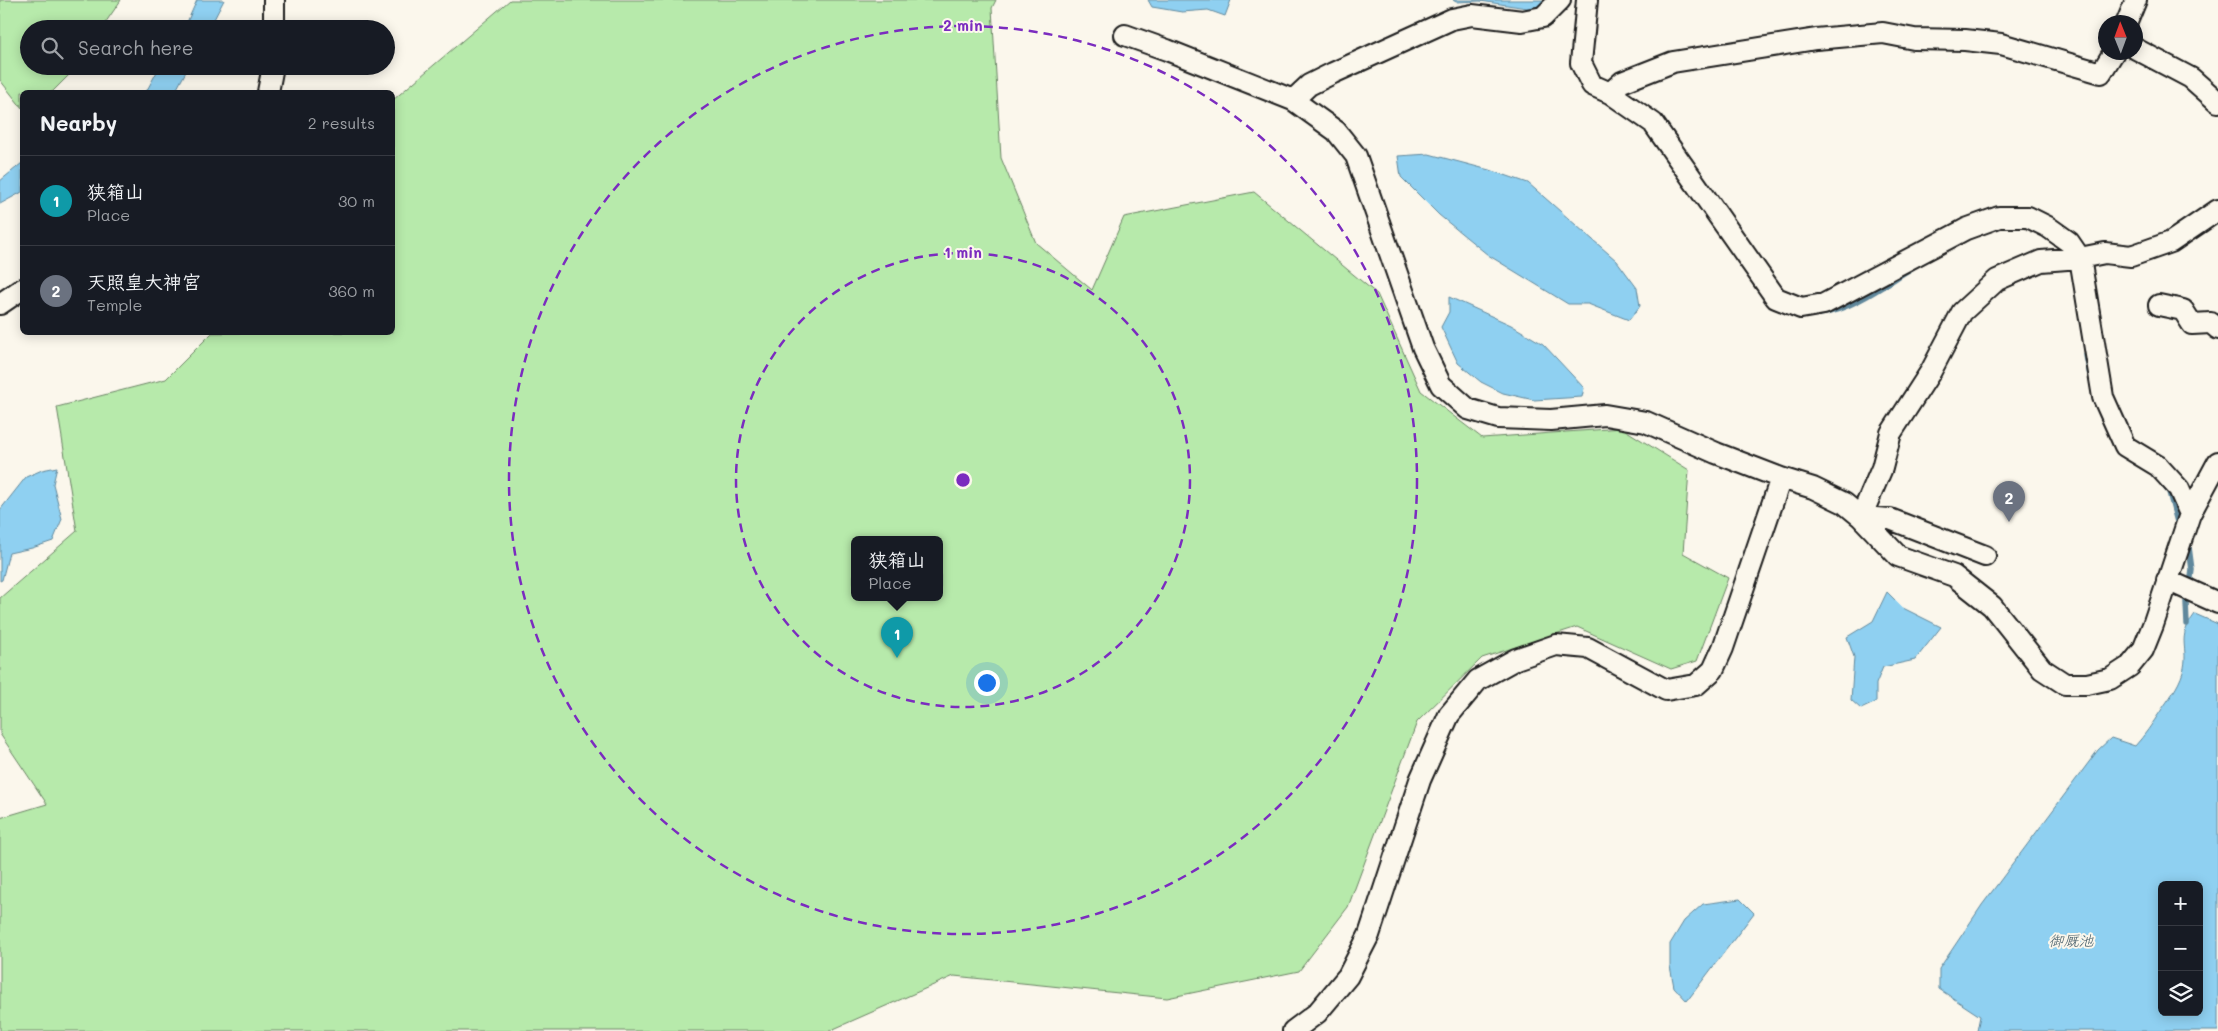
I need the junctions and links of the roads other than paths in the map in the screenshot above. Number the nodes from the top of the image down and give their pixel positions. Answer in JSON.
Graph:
{"nodes":[{"id":1,"x":274,"y":0,"type":"edge"},
{"id":2,"x":1560,"y":0,"type":"edge"},
{"id":3,"x":1587,"y":0,"type":"edge"},
{"id":4,"x":2136,"y":0,"type":"edge"},
{"id":5,"x":2130,"y":15,"type":"edge"},
{"id":6,"x":274,"y":20,"type":"edge"},
{"id":7,"x":1125,"y":35,"type":"dead end"},
{"id":8,"x":2143,"y":53,"type":"edge"},
{"id":9,"x":2109,"y":60,"type":"edge"},
{"id":10,"x":271,"y":75,"type":"edge"},
{"id":11,"x":268,"y":90,"type":"edge"},
{"id":12,"x":1610,"y":93,"type":"junction"},
{"id":13,"x":1293,"y":100,"type":"junction"},
{"id":14,"x":2218,"y":102,"type":"edge"},
{"id":15,"x":2218,"y":210,"type":"edge"},
{"id":16,"x":2080,"y":258,"type":"junction"},
{"id":17,"x":20,"y":290,"type":"edge"},
{"id":18,"x":0,"y":304,"type":"edge"},
{"id":19,"x":2159,"y":305,"type":"dead end"},
{"id":20,"x":2218,"y":329,"type":"edge"},
{"id":21,"x":2218,"y":462,"type":"edge"},
{"id":22,"x":1781,"y":478,"type":"junction"},
{"id":23,"x":2190,"y":514,"type":"junction"},
{"id":24,"x":1861,"y":516,"type":"junction"},
{"id":25,"x":1985,"y":556,"type":"dead end"},
{"id":26,"x":2167,"y":580,"type":"junction"},
{"id":27,"x":2218,"y":603,"type":"edge"},
{"id":28,"x":1293,"y":1031,"type":"edge"}],
"edges":[{"from":1,"to":6,"type":"street"},
{"from":2,"to":13,"type":"street"},
{"from":3,"to":12,"type":"street"},
{"from":4,"to":5,"type":"street"},
{"from":7,"to":13,"type":"street"},
{"from":8,"to":14,"type":"street"},
{"from":9,"to":12,"type":"street"},
{"from":10,"to":11,"type":"street"},
{"from":12,"to":16,"type":"street"},
{"from":13,"to":22,"type":"street"},
{"from":15,"to":16,"type":"street"},
{"from":16,"to":23,"type":"street"},
{"from":16,"to":24,"type":"street"},
{"from":17,"to":18,"type":"street"},
{"from":19,"to":20,"type":"street"},
{"from":21,"to":23,"type":"street"},
{"from":22,"to":24,"type":"street"},
{"from":22,"to":28,"type":"street"},
{"from":23,"to":26,"type":"street"},
{"from":24,"to":25,"type":"street"},
{"from":24,"to":26,"type":"street"},
{"from":26,"to":27,"type":"street"}]}
